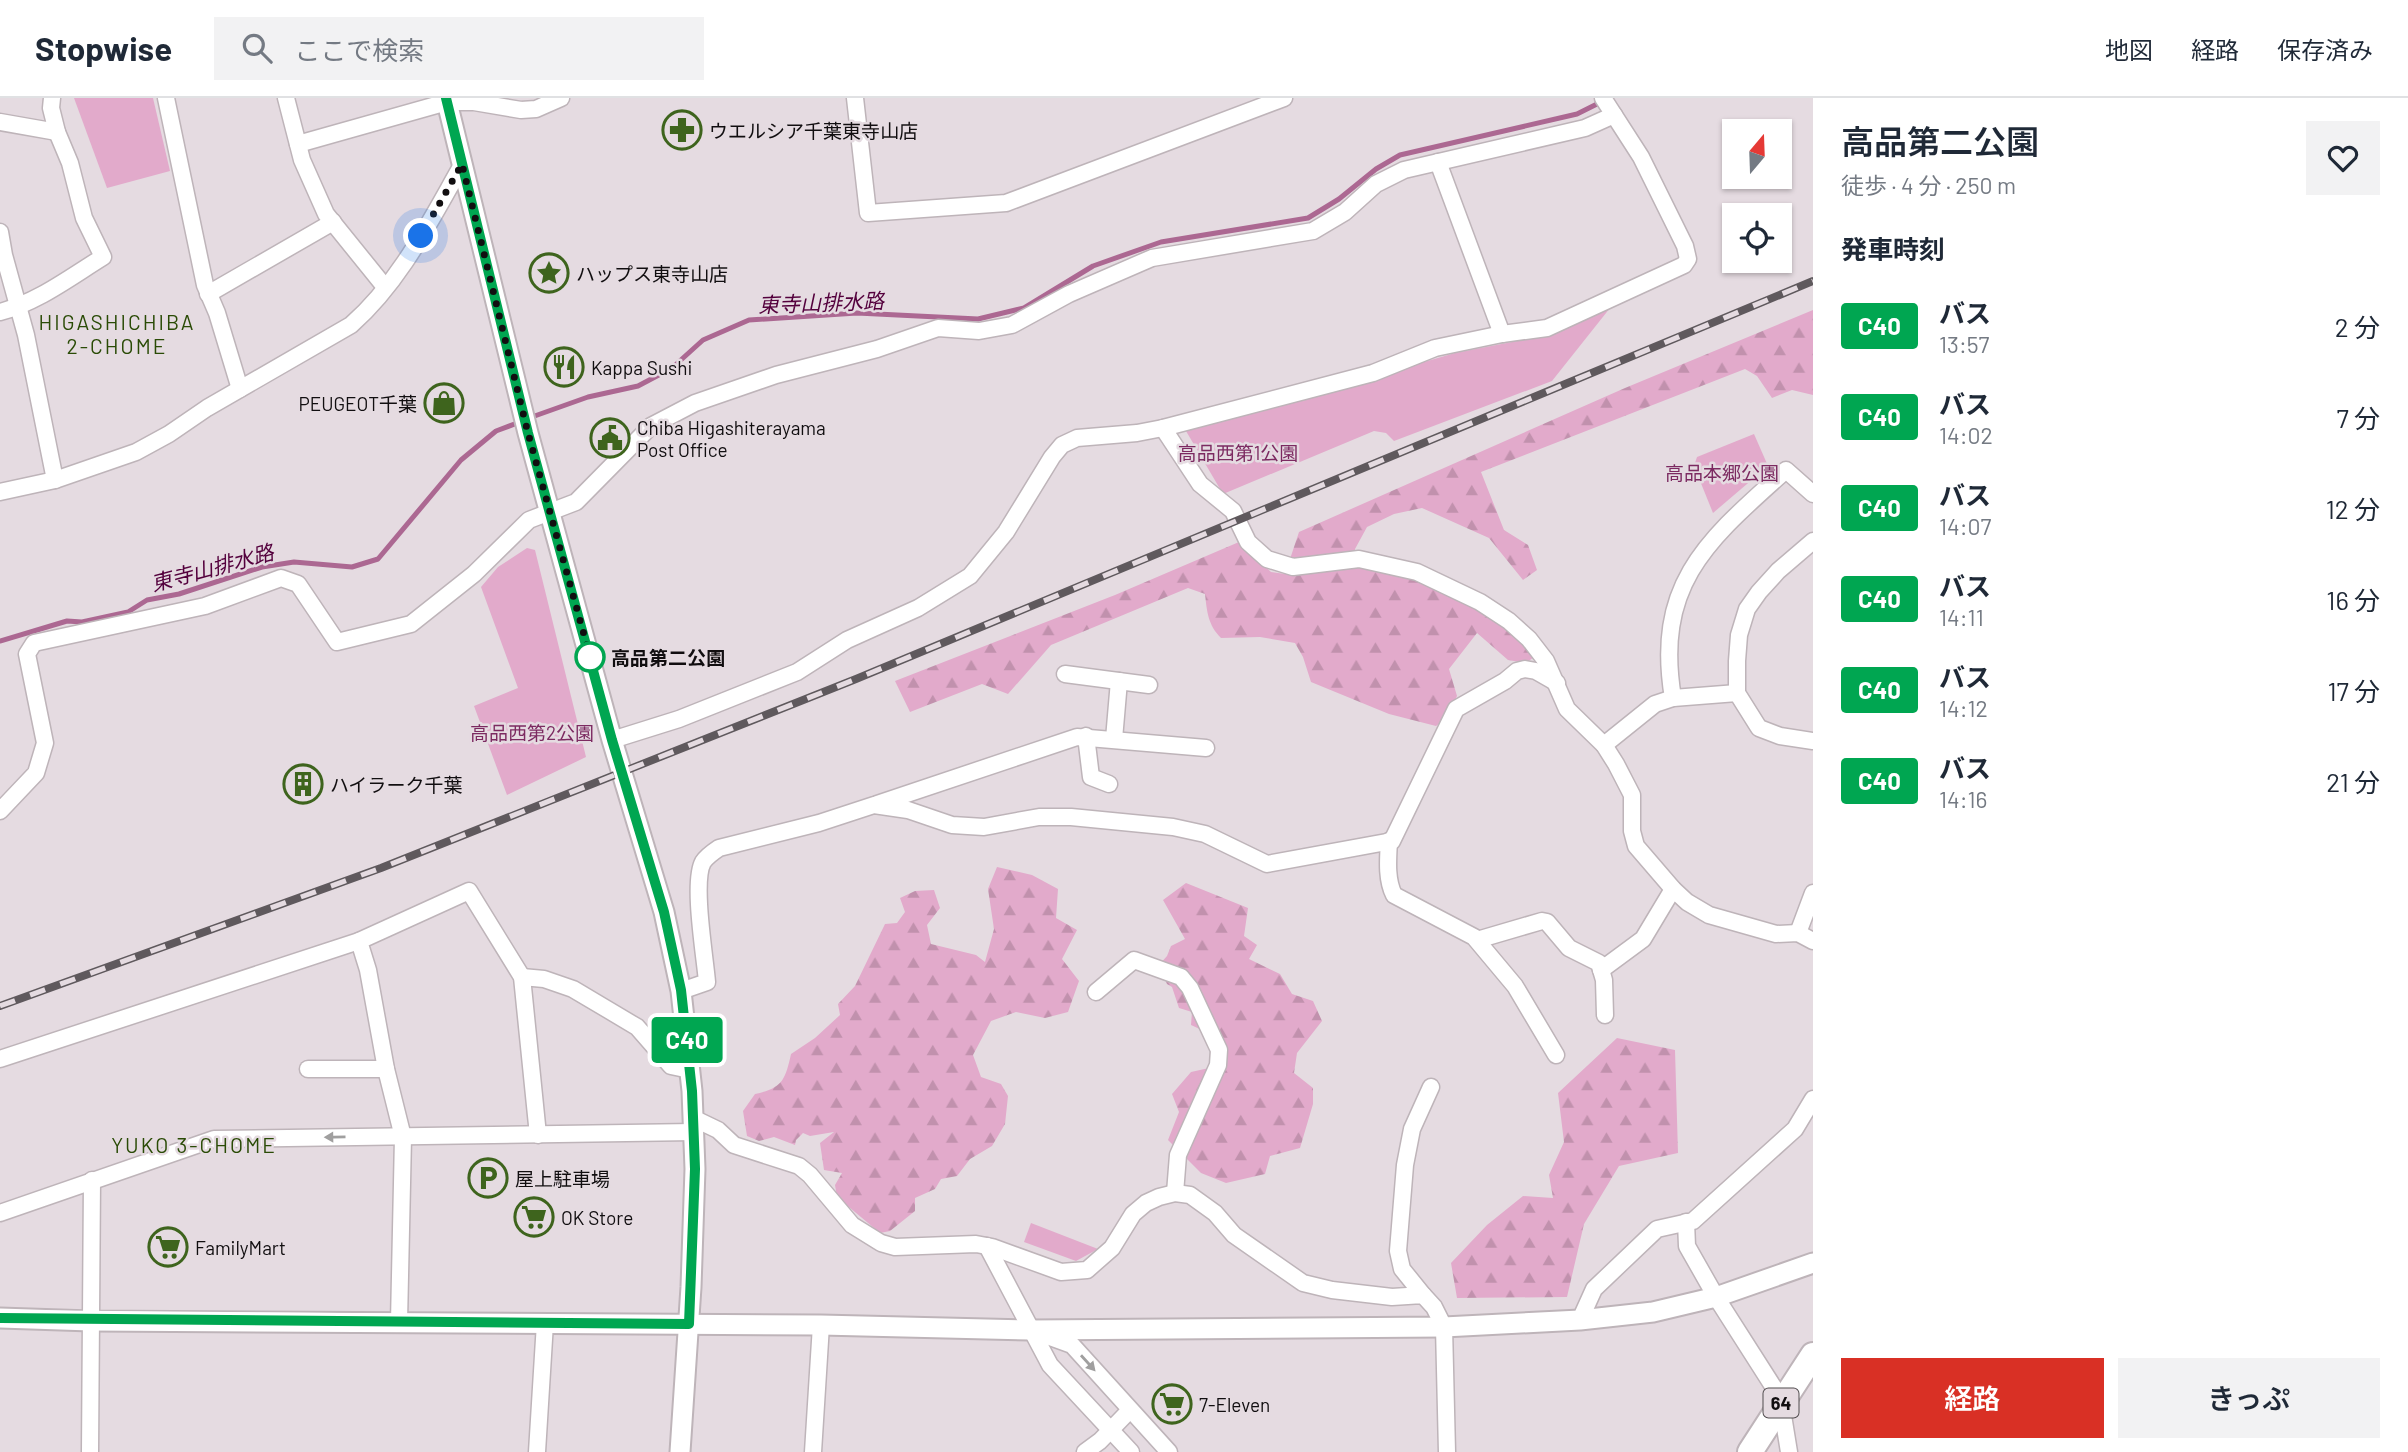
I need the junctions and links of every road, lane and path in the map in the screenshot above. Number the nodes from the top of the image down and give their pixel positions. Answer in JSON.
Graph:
{"nodes":[{"id":1,"x":53,"y":98,"type":"edge"},
{"id":2,"x":166,"y":98,"type":"edge"},
{"id":3,"x":286,"y":98,"type":"edge"},
{"id":4,"x":561,"y":98,"type":"edge"},
{"id":5,"x":855,"y":98,"type":"edge"},
{"id":6,"x":1284,"y":98,"type":"edge"},
{"id":7,"x":446,"y":100,"type":"edge"},
{"id":8,"x":1609,"y":107,"type":"edge"},
{"id":9,"x":0,"y":122,"type":"edge"},
{"id":10,"x":57,"y":132,"type":"junction"},
{"id":11,"x":298,"y":144,"type":"junction"},
{"id":12,"x":1438,"y":162,"type":"junction"},
{"id":13,"x":462,"y":164,"type":"junction"},
{"id":14,"x":333,"y":222,"type":"junction"},
{"id":15,"x":0,"y":232,"type":"edge"},
{"id":16,"x":385,"y":287,"type":"junction"},
{"id":17,"x":208,"y":293,"type":"junction"},
{"id":18,"x":17,"y":308,"type":"junction"},
{"id":19,"x":0,"y":312,"type":"edge"},
{"id":20,"x":1502,"y":334,"type":"junction"},
{"id":21,"x":240,"y":389,"type":"junction"},
{"id":22,"x":1163,"y":428,"type":"junction"},
{"id":23,"x":55,"y":480,"type":"junction"},
{"id":24,"x":0,"y":492,"type":"edge"},
{"id":25,"x":1813,"y":494,"type":"edge"},
{"id":26,"x":551,"y":512,"type":"junction"},
{"id":27,"x":1813,"y":541,"type":"edge"},
{"id":28,"x":1065,"y":674,"type":"dead end"},
{"id":29,"x":1119,"y":681,"type":"junction"},
{"id":30,"x":1557,"y":683,"type":"junction"},
{"id":31,"x":1149,"y":685,"type":"dead end"},
{"id":32,"x":1737,"y":693,"type":"junction"},
{"id":33,"x":1674,"y":698,"type":"junction"},
{"id":34,"x":1086,"y":736,"type":"junction"},
{"id":35,"x":1114,"y":739,"type":"junction"},
{"id":36,"x":612,"y":740,"type":"junction"},
{"id":37,"x":1813,"y":741,"type":"edge"},
{"id":38,"x":1604,"y":745,"type":"junction"},
{"id":39,"x":1206,"y":748,"type":"dead end"},
{"id":40,"x":1109,"y":784,"type":"dead end"},
{"id":41,"x":874,"y":805,"type":"junction"},
{"id":42,"x":0,"y":811,"type":"edge"},
{"id":43,"x":1389,"y":842,"type":"junction"},
{"id":44,"x":1673,"y":889,"type":"junction"},
{"id":45,"x":1813,"y":893,"type":"edge"},
{"id":46,"x":1806,"y":937,"type":"edge"},
{"id":47,"x":1477,"y":940,"type":"junction"},
{"id":48,"x":359,"y":941,"type":"junction"},
{"id":49,"x":1601,"y":970,"type":"junction"},
{"id":50,"x":522,"y":977,"type":"junction"},
{"id":51,"x":681,"y":990,"type":"junction"},
{"id":52,"x":1096,"y":992,"type":"dead end"},
{"id":53,"x":1605,"y":1015,"type":"dead end"},
{"id":54,"x":1556,"y":1055,"type":"dead end"},
{"id":55,"x":0,"y":1059,"type":"edge"},
{"id":56,"x":307,"y":1069,"type":"dead end"},
{"id":57,"x":386,"y":1069,"type":"junction"},
{"id":58,"x":691,"y":1070,"type":"junction"},
{"id":59,"x":1431,"y":1087,"type":"dead end"},
{"id":60,"x":1813,"y":1099,"type":"edge"},
{"id":61,"x":693,"y":1125,"type":"junction"},
{"id":62,"x":538,"y":1135,"type":"junction"},
{"id":63,"x":403,"y":1137,"type":"junction"},
{"id":64,"x":92,"y":1180,"type":"junction"},
{"id":65,"x":1175,"y":1194,"type":"junction"},
{"id":66,"x":0,"y":1213,"type":"edge"},
{"id":67,"x":1686,"y":1222,"type":"junction"},
{"id":68,"x":988,"y":1246,"type":"junction"},
{"id":69,"x":1813,"y":1263,"type":"edge"},
{"id":70,"x":1423,"y":1295,"type":"junction"},
{"id":71,"x":1716,"y":1297,"type":"junction"},
{"id":72,"x":0,"y":1318,"type":"edge"},
{"id":73,"x":1580,"y":1320,"type":"junction"},
{"id":74,"x":91,"y":1321,"type":"junction"},
{"id":75,"x":399,"y":1322,"type":"junction"},
{"id":76,"x":545,"y":1323,"type":"junction"},
{"id":77,"x":689,"y":1324,"type":"junction"},
{"id":78,"x":821,"y":1325,"type":"junction"},
{"id":79,"x":1444,"y":1327,"type":"junction"},
{"id":80,"x":1030,"y":1330,"type":"junction"},
{"id":81,"x":1813,"y":1355,"type":"edge"},
{"id":82,"x":1781,"y":1403,"type":"junction"},
{"id":83,"x":1129,"y":1410,"type":"junction"},
{"id":84,"x":1111,"y":1430,"type":"junction"},
{"id":85,"x":90,"y":1452,"type":"edge"},
{"id":86,"x":537,"y":1452,"type":"edge"},
{"id":87,"x":680,"y":1452,"type":"edge"},
{"id":88,"x":813,"y":1452,"type":"edge"},
{"id":89,"x":1085,"y":1452,"type":"edge"},
{"id":90,"x":1130,"y":1452,"type":"edge"},
{"id":91,"x":1169,"y":1452,"type":"edge"},
{"id":92,"x":1447,"y":1452,"type":"edge"},
{"id":93,"x":1741,"y":1452,"type":"edge"},
{"id":94,"x":1750,"y":1452,"type":"edge"},
{"id":95,"x":1789,"y":1452,"type":"edge"}],
"edges":[{"from":1,"to":10,"type":"street"},
{"from":2,"to":17,"type":"street"},
{"from":3,"to":11,"type":"street"},
{"from":4,"to":7,"type":"street"},
{"from":5,"to":6,"type":"street"},
{"from":7,"to":11,"type":"street"},
{"from":7,"to":13,"type":"street"},
{"from":8,"to":12,"type":"street"},
{"from":8,"to":20,"type":"street"},
{"from":9,"to":10,"type":"street"},
{"from":10,"to":18,"type":"street"},
{"from":11,"to":14,"type":"street"},
{"from":12,"to":20,"type":"street"},
{"from":12,"to":26,"type":"street"},
{"from":13,"to":16,"type":"street"},
{"from":13,"to":26,"type":"street"},
{"from":14,"to":16,"type":"street"},
{"from":14,"to":17,"type":"street"},
{"from":15,"to":18,"type":"street"},
{"from":16,"to":21,"type":"street"},
{"from":17,"to":21,"type":"street"},
{"from":18,"to":19,"type":"street"},
{"from":18,"to":23,"type":"street"},
{"from":20,"to":22,"type":"street"},
{"from":21,"to":23,"type":"street"},
{"from":22,"to":30,"type":"street"},
{"from":22,"to":36,"type":"street"},
{"from":23,"to":24,"type":"street"},
{"from":25,"to":33,"type":"street"},
{"from":26,"to":36,"type":"street"},
{"from":26,"to":42,"type":"street"},
{"from":27,"to":32,"type":"street"},
{"from":28,"to":29,"type":"street"},
{"from":29,"to":31,"type":"street"},
{"from":29,"to":35,"type":"street"},
{"from":30,"to":38,"type":"street"},
{"from":30,"to":43,"type":"street"},
{"from":32,"to":33,"type":"street"},
{"from":32,"to":37,"type":"street"},
{"from":33,"to":38,"type":"street"},
{"from":34,"to":35,"type":"street"},
{"from":34,"to":40,"type":"street"},
{"from":34,"to":41,"type":"street"},
{"from":35,"to":39,"type":"street"},
{"from":36,"to":51,"type":"street"},
{"from":38,"to":44,"type":"street"},
{"from":41,"to":43,"type":"street"},
{"from":41,"to":51,"type":"street"},
{"from":43,"to":47,"type":"street"},
{"from":44,"to":46,"type":"street"},
{"from":44,"to":49,"type":"street"},
{"from":45,"to":46,"type":"street"},
{"from":47,"to":49,"type":"street"},
{"from":47,"to":54,"type":"street"},
{"from":48,"to":50,"type":"street"},
{"from":48,"to":55,"type":"street"},
{"from":48,"to":57,"type":"street"},
{"from":49,"to":53,"type":"street"},
{"from":50,"to":58,"type":"street"},
{"from":50,"to":62,"type":"street"},
{"from":51,"to":58,"type":"street"},
{"from":52,"to":65,"type":"street"},
{"from":56,"to":57,"type":"street"},
{"from":57,"to":63,"type":"street"},
{"from":58,"to":61,"type":"street"},
{"from":59,"to":70,"type":"street"},
{"from":60,"to":67,"type":"street"},
{"from":61,"to":62,"type":"street"},
{"from":61,"to":68,"type":"street"},
{"from":61,"to":77,"type":"street"},
{"from":62,"to":63,"type":"street"},
{"from":63,"to":64,"type":"street","one_way":true},
{"from":63,"to":75,"type":"street"},
{"from":64,"to":66,"type":"street"},
{"from":64,"to":74,"type":"street"},
{"from":65,"to":68,"type":"street"},
{"from":65,"to":70,"type":"street"},
{"from":67,"to":71,"type":"street"},
{"from":67,"to":73,"type":"street"},
{"from":68,"to":80,"type":"street"},
{"from":69,"to":71,"type":"street"},
{"from":70,"to":79,"type":"street"},
{"from":71,"to":73,"type":"street"},
{"from":71,"to":82,"type":"street"},
{"from":72,"to":74,"type":"street"},
{"from":73,"to":79,"type":"street"},
{"from":74,"to":75,"type":"street"},
{"from":74,"to":85,"type":"street"},
{"from":75,"to":76,"type":"street"},
{"from":76,"to":77,"type":"street"},
{"from":76,"to":86,"type":"street"},
{"from":77,"to":78,"type":"street"},
{"from":77,"to":87,"type":"street"},
{"from":78,"to":80,"type":"street"},
{"from":78,"to":88,"type":"street"},
{"from":79,"to":80,"type":"street"},
{"from":79,"to":92,"type":"street"},
{"from":80,"to":83,"type":"street","one_way":true},
{"from":80,"to":84,"type":"street"},
{"from":81,"to":82,"type":"main road","number":"64"},
{"from":82,"to":94,"type":"main road","number":"64"},
{"from":82,"to":95,"type":"street"},
{"from":83,"to":84,"type":"street"},
{"from":83,"to":91,"type":"street"},
{"from":84,"to":89,"type":"street"},
{"from":84,"to":90,"type":"street"},
{"from":93,"to":94,"type":"street"}]}
